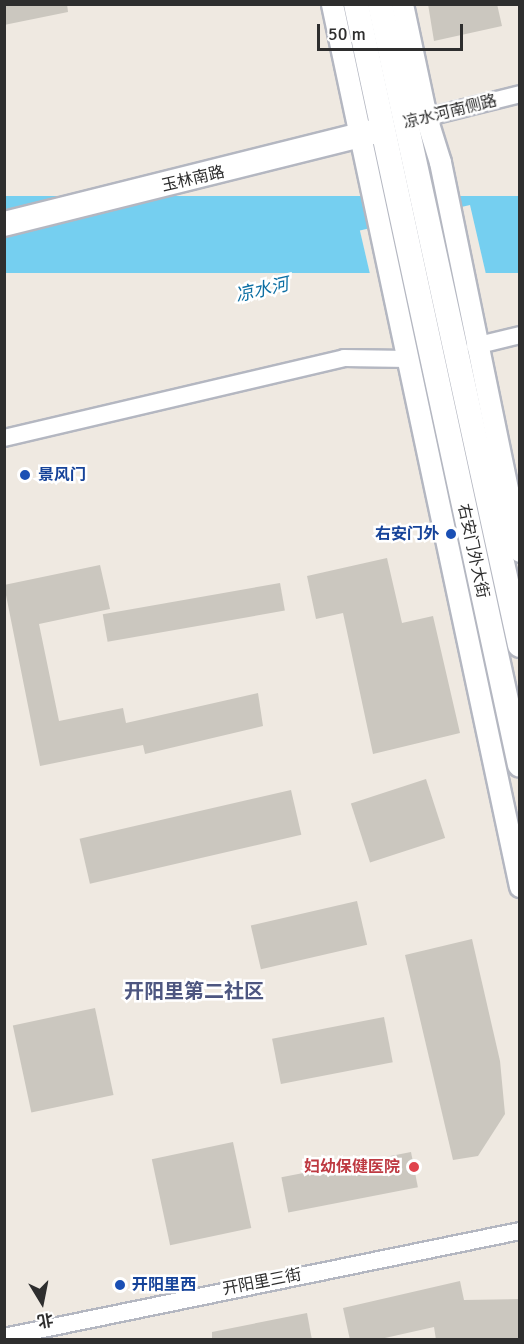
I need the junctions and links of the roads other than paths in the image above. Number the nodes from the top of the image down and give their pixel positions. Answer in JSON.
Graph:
{"nodes":[{"id":1,"x":332,"y":4,"type":"edge"},
{"id":2,"x":356,"y":4,"type":"edge"},
{"id":3,"x":380,"y":4,"type":"edge"},
{"id":4,"x":402,"y":4,"type":"edge"},
{"id":5,"x":519,"y":94,"type":"edge"},
{"id":6,"x":415,"y":120,"type":"junction"},
{"id":7,"x":370,"y":135,"type":"junction"},
{"id":8,"x":4,"y":224,"type":"edge"},
{"id":9,"x":467,"y":334,"type":"junction"},
{"id":10,"x":519,"y":335,"type":"edge"},
{"id":11,"x":413,"y":345,"type":"junction"},
{"id":12,"x":4,"y":438,"type":"edge"},
{"id":13,"x":519,"y":551,"type":"edge"},
{"id":14,"x":519,"y":645,"type":"edge"},
{"id":15,"x":519,"y":765,"type":"edge"},
{"id":16,"x":519,"y":886,"type":"edge"},
{"id":17,"x":519,"y":1231,"type":"edge"},
{"id":18,"x":4,"y":1337,"type":"edge"}],
"edges":[{"from":1,"to":7,"type":"street"},
{"from":2,"to":7,"type":"main road"},
{"from":3,"to":6,"type":"main road"},
{"from":4,"to":6,"type":"street"},
{"from":5,"to":6,"type":"street","name":"凉水河南侧路"},
{"from":6,"to":7,"type":"street","name":"凉水河南侧路"},
{"from":6,"to":9,"type":"main road","name":"右安门外大街"},
{"from":6,"to":9,"type":"street"},
{"from":7,"to":8,"type":"main road","name":"玉林南路"},
{"from":7,"to":11,"type":"main road","name":"右安门外大街"},
{"from":9,"to":10,"type":"street"},
{"from":9,"to":13,"type":"street"},
{"from":9,"to":14,"type":"main road","name":"右安门外大街"},
{"from":11,"to":12,"type":"street"},
{"from":11,"to":15,"type":"main road","name":"右安门外大街"},
{"from":11,"to":16,"type":"street"},
{"from":17,"to":18,"type":"street","name":"开阳里三街"}]}
